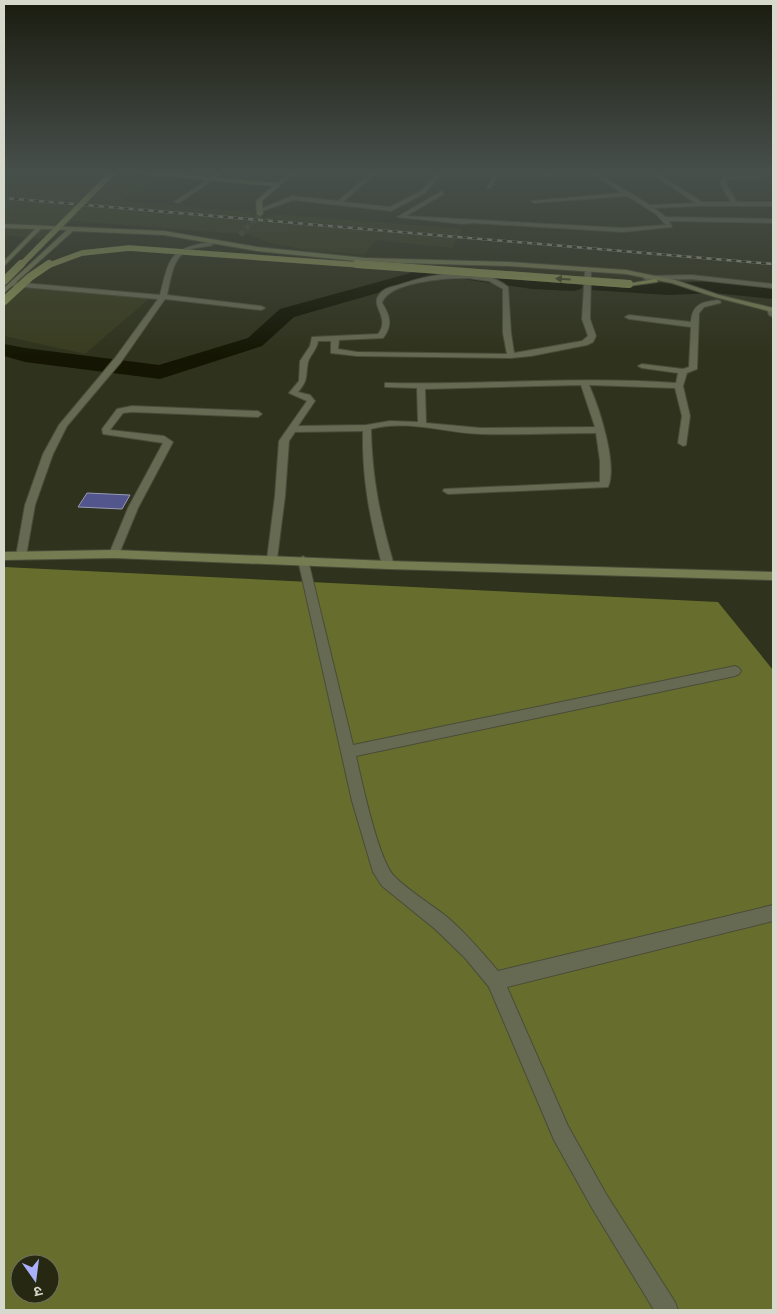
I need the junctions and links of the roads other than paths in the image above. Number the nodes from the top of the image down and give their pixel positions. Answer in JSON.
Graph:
{"nodes":[{"id":1,"x":32,"y":234,"type":"edge"},
{"id":2,"x":53,"y":234,"type":"edge"},
{"id":3,"x":66,"y":234,"type":"edge"},
{"id":4,"x":164,"y":234,"type":"edge"},
{"id":5,"x":232,"y":238,"type":"tunnel mouth"},
{"id":6,"x":221,"y":241,"type":"junction"},
{"id":7,"x":209,"y":242,"type":"junction"},
{"id":8,"x":4,"y":264,"type":"edge"},
{"id":9,"x":588,"y":272,"type":"junction"},
{"id":10,"x":659,"y":280,"type":"junction"},
{"id":11,"x":6,"y":283,"type":"edge"},
{"id":12,"x":773,"y":286,"type":"edge"},
{"id":13,"x":4,"y":291,"type":"edge"},
{"id":14,"x":163,"y":297,"type":"junction"},
{"id":15,"x":718,"y":299,"type":"junction"},
{"id":16,"x":4,"y":301,"type":"edge"},
{"id":17,"x":261,"y":308,"type":"dead end"},
{"id":18,"x":773,"y":313,"type":"edge"},
{"id":19,"x":629,"y":317,"type":"dead end"},
{"id":20,"x":695,"y":325,"type":"junction"},
{"id":21,"x":335,"y":337,"type":"junction"},
{"id":22,"x":511,"y":356,"type":"junction"},
{"id":23,"x":642,"y":366,"type":"dead end"},
{"id":24,"x":683,"y":371,"type":"junction"},
{"id":25,"x":584,"y":382,"type":"junction"},
{"id":26,"x":388,"y":385,"type":"dead end"},
{"id":27,"x":421,"y":386,"type":"junction"},
{"id":28,"x":679,"y":386,"type":"junction"},
{"id":29,"x":258,"y":414,"type":"dead end"},
{"id":30,"x":422,"y":426,"type":"junction"},
{"id":31,"x":367,"y":428,"type":"junction"},
{"id":32,"x":291,"y":429,"type":"junction"},
{"id":33,"x":600,"y":430,"type":"junction"},
{"id":34,"x":683,"y":443,"type":"dead end"},
{"id":35,"x":448,"y":491,"type":"dead end"},
{"id":36,"x":114,"y":554,"type":"junction"},
{"id":37,"x":4,"y":556,"type":"edge"},
{"id":38,"x":21,"y":556,"type":"junction"},
{"id":39,"x":272,"y":559,"type":"junction"},
{"id":40,"x":303,"y":560,"type":"junction"},
{"id":41,"x":388,"y":565,"type":"junction"},
{"id":42,"x":773,"y":576,"type":"edge"},
{"id":43,"x":735,"y":671,"type":"dead end"},
{"id":44,"x":348,"y":752,"type":"junction"},
{"id":45,"x":773,"y":913,"type":"edge"},
{"id":46,"x":494,"y":981,"type":"junction"},
{"id":47,"x":667,"y":1310,"type":"edge"}],
"edges":[{"from":1,"to":8,"type":"street"},
{"from":2,"to":11,"type":"main road","bridge":true},
{"from":3,"to":11,"type":"street"},
{"from":4,"to":7,"type":"street"},
{"from":5,"to":6,"type":"street"},
{"from":6,"to":7,"type":"street"},
{"from":6,"to":10,"type":"street"},
{"from":7,"to":9,"type":"street"},
{"from":7,"to":14,"type":"street"},
{"from":9,"to":10,"type":"street"},
{"from":9,"to":22,"type":"street"},
{"from":10,"to":12,"type":"street"},
{"from":10,"to":15,"type":"street"},
{"from":10,"to":15,"type":"street"},
{"from":10,"to":16,"type":"main road","one_way":true,"bridge":true},
{"from":11,"to":13,"type":"street"},
{"from":11,"to":14,"type":"street"},
{"from":14,"to":17,"type":"street"},
{"from":14,"to":38,"type":"street"},
{"from":15,"to":18,"type":"street"},
{"from":15,"to":20,"type":"street"},
{"from":19,"to":20,"type":"street"},
{"from":20,"to":24,"type":"street"},
{"from":21,"to":22,"type":"street"},
{"from":21,"to":22,"type":"street"},
{"from":21,"to":32,"type":"street"},
{"from":23,"to":24,"type":"street"},
{"from":24,"to":28,"type":"street"},
{"from":25,"to":27,"type":"street"},
{"from":25,"to":28,"type":"street"},
{"from":25,"to":33,"type":"street"},
{"from":26,"to":27,"type":"street"},
{"from":27,"to":30,"type":"street"},
{"from":28,"to":34,"type":"street"},
{"from":29,"to":36,"type":"street"},
{"from":30,"to":31,"type":"street"},
{"from":30,"to":33,"type":"street"},
{"from":31,"to":32,"type":"street"},
{"from":31,"to":41,"type":"street"},
{"from":32,"to":39,"type":"street"},
{"from":33,"to":35,"type":"street"},
{"from":36,"to":38,"type":"street"},
{"from":36,"to":39,"type":"street"},
{"from":37,"to":38,"type":"street"},
{"from":39,"to":40,"type":"street"},
{"from":40,"to":41,"type":"street"},
{"from":40,"to":44,"type":"street"},
{"from":41,"to":42,"type":"street"},
{"from":43,"to":44,"type":"street"},
{"from":44,"to":46,"type":"street"},
{"from":45,"to":46,"type":"street"},
{"from":46,"to":47,"type":"street"}]}
